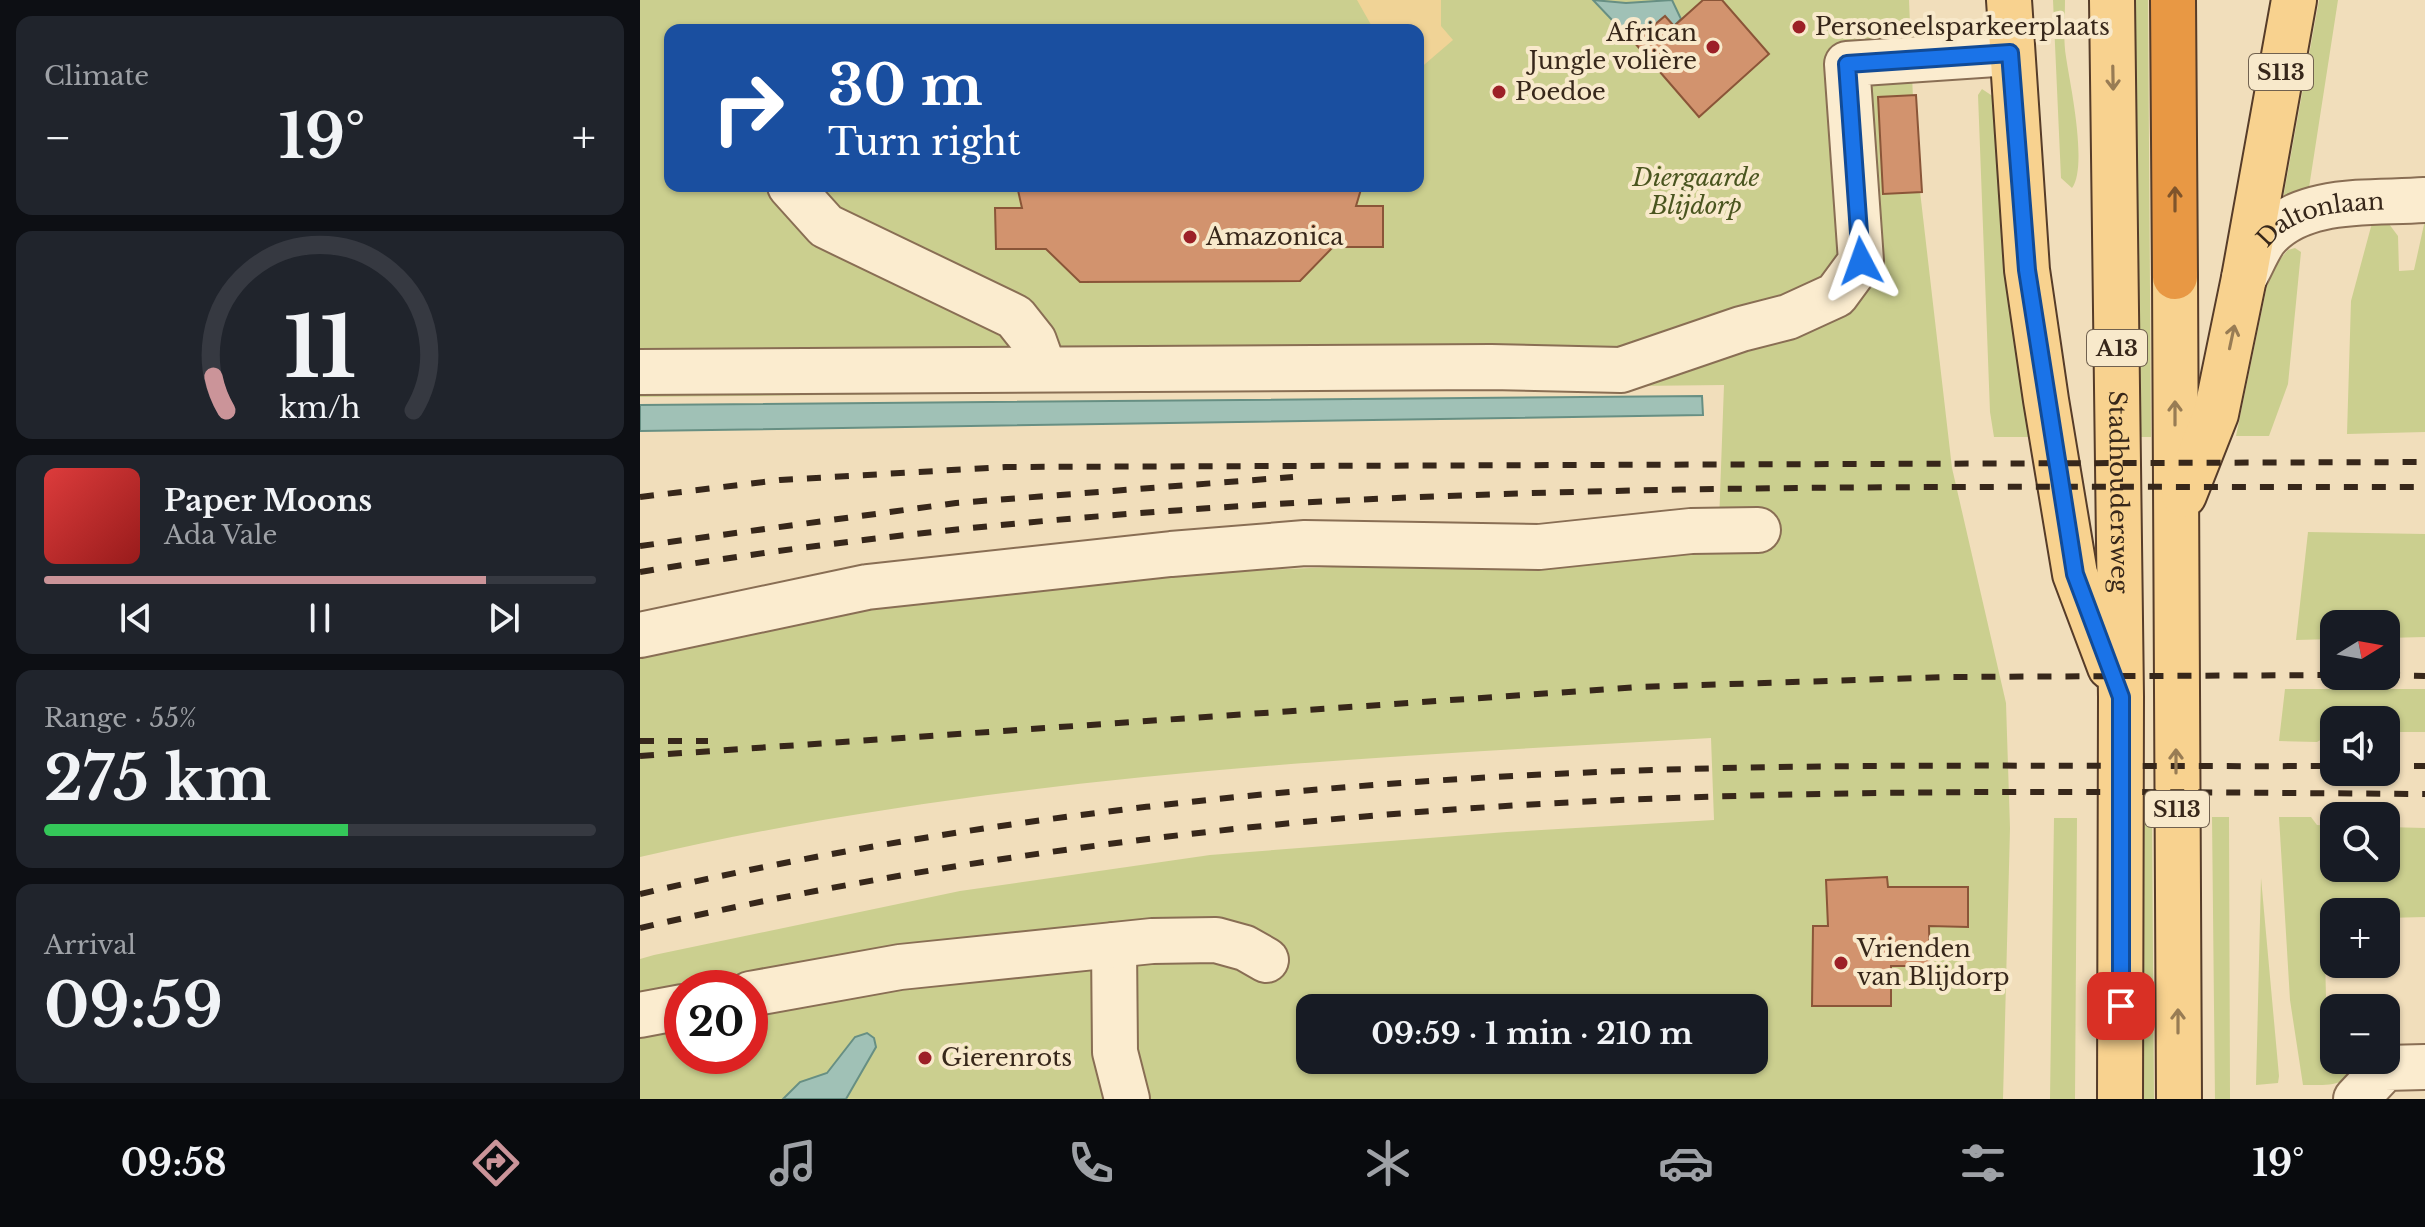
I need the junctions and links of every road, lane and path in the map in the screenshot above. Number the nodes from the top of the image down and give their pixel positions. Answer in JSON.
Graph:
{"nodes":[{"id":1,"x":2009,"y":0,"type":"edge"},
{"id":2,"x":2112,"y":0,"type":"edge"},
{"id":3,"x":2173,"y":0,"type":"edge"},
{"id":4,"x":2294,"y":0,"type":"edge"},
{"id":5,"x":2010,"y":53,"type":"junction"},
{"id":6,"x":795,"y":192,"type":"edge"},
{"id":7,"x":2425,"y":200,"type":"edge"},
{"id":8,"x":2175,"y":277,"type":"joint"},
{"id":9,"x":2244,"y":278,"type":"junction"},
{"id":10,"x":1044,"y":369,"type":"junction"},
{"id":11,"x":640,"y":372,"type":"edge"},
{"id":12,"x":2175,"y":519,"type":"junction"},
{"id":13,"x":1758,"y":530,"type":"dead end"},
{"id":14,"x":640,"y":635,"type":"edge"},
{"id":15,"x":2121,"y":697,"type":"junction"},
{"id":16,"x":1114,"y":945,"type":"junction"},
{"id":17,"x":1266,"y":960,"type":"dead end"},
{"id":18,"x":768,"y":991,"type":"edge"},
{"id":19,"x":664,"y":1010,"type":"edge"},
{"id":20,"x":640,"y":1015,"type":"edge"},
{"id":21,"x":2425,"y":1067,"type":"edge"},
{"id":22,"x":1127,"y":1099,"type":"edge"},
{"id":23,"x":2120,"y":1099,"type":"edge"},
{"id":24,"x":2179,"y":1099,"type":"edge"},
{"id":25,"x":2356,"y":1099,"type":"edge"}],
"edges":[{"from":1,"to":5,"type":"main road","name":"Stadhoudersweg","number":"S113"},
{"from":2,"to":15,"type":"main road","name":"Stadhoudersweg","number":"A13","one_way":true},
{"from":8,"to":3,"type":"highway","number":"A13","one_way":true},
{"from":4,"to":9,"type":"main road","number":"S113"},
{"from":5,"to":10,"type":"street"},
{"from":5,"to":15,"type":"main road","name":"Stadhoudersweg","number":"S113"},
{"from":6,"to":10,"type":"street"},
{"from":7,"to":9,"type":"street","name":"Daltonlaan"},
{"from":12,"to":8,"type":"main road","number":"A13","one_way":true},
{"from":12,"to":9,"type":"main road","number":"S113","one_way":true},
{"from":10,"to":11,"type":"street"},
{"from":24,"to":12,"type":"main road","number":"S113","one_way":true},
{"from":13,"to":14,"type":"street"},
{"from":15,"to":23,"type":"main road","name":"Stadhoudersweg","number":"S113"},
{"from":16,"to":17,"type":"street"},
{"from":16,"to":18,"type":"street"},
{"from":16,"to":22,"type":"street"},
{"from":19,"to":20,"type":"street"},
{"from":21,"to":25,"type":"street"}]}
